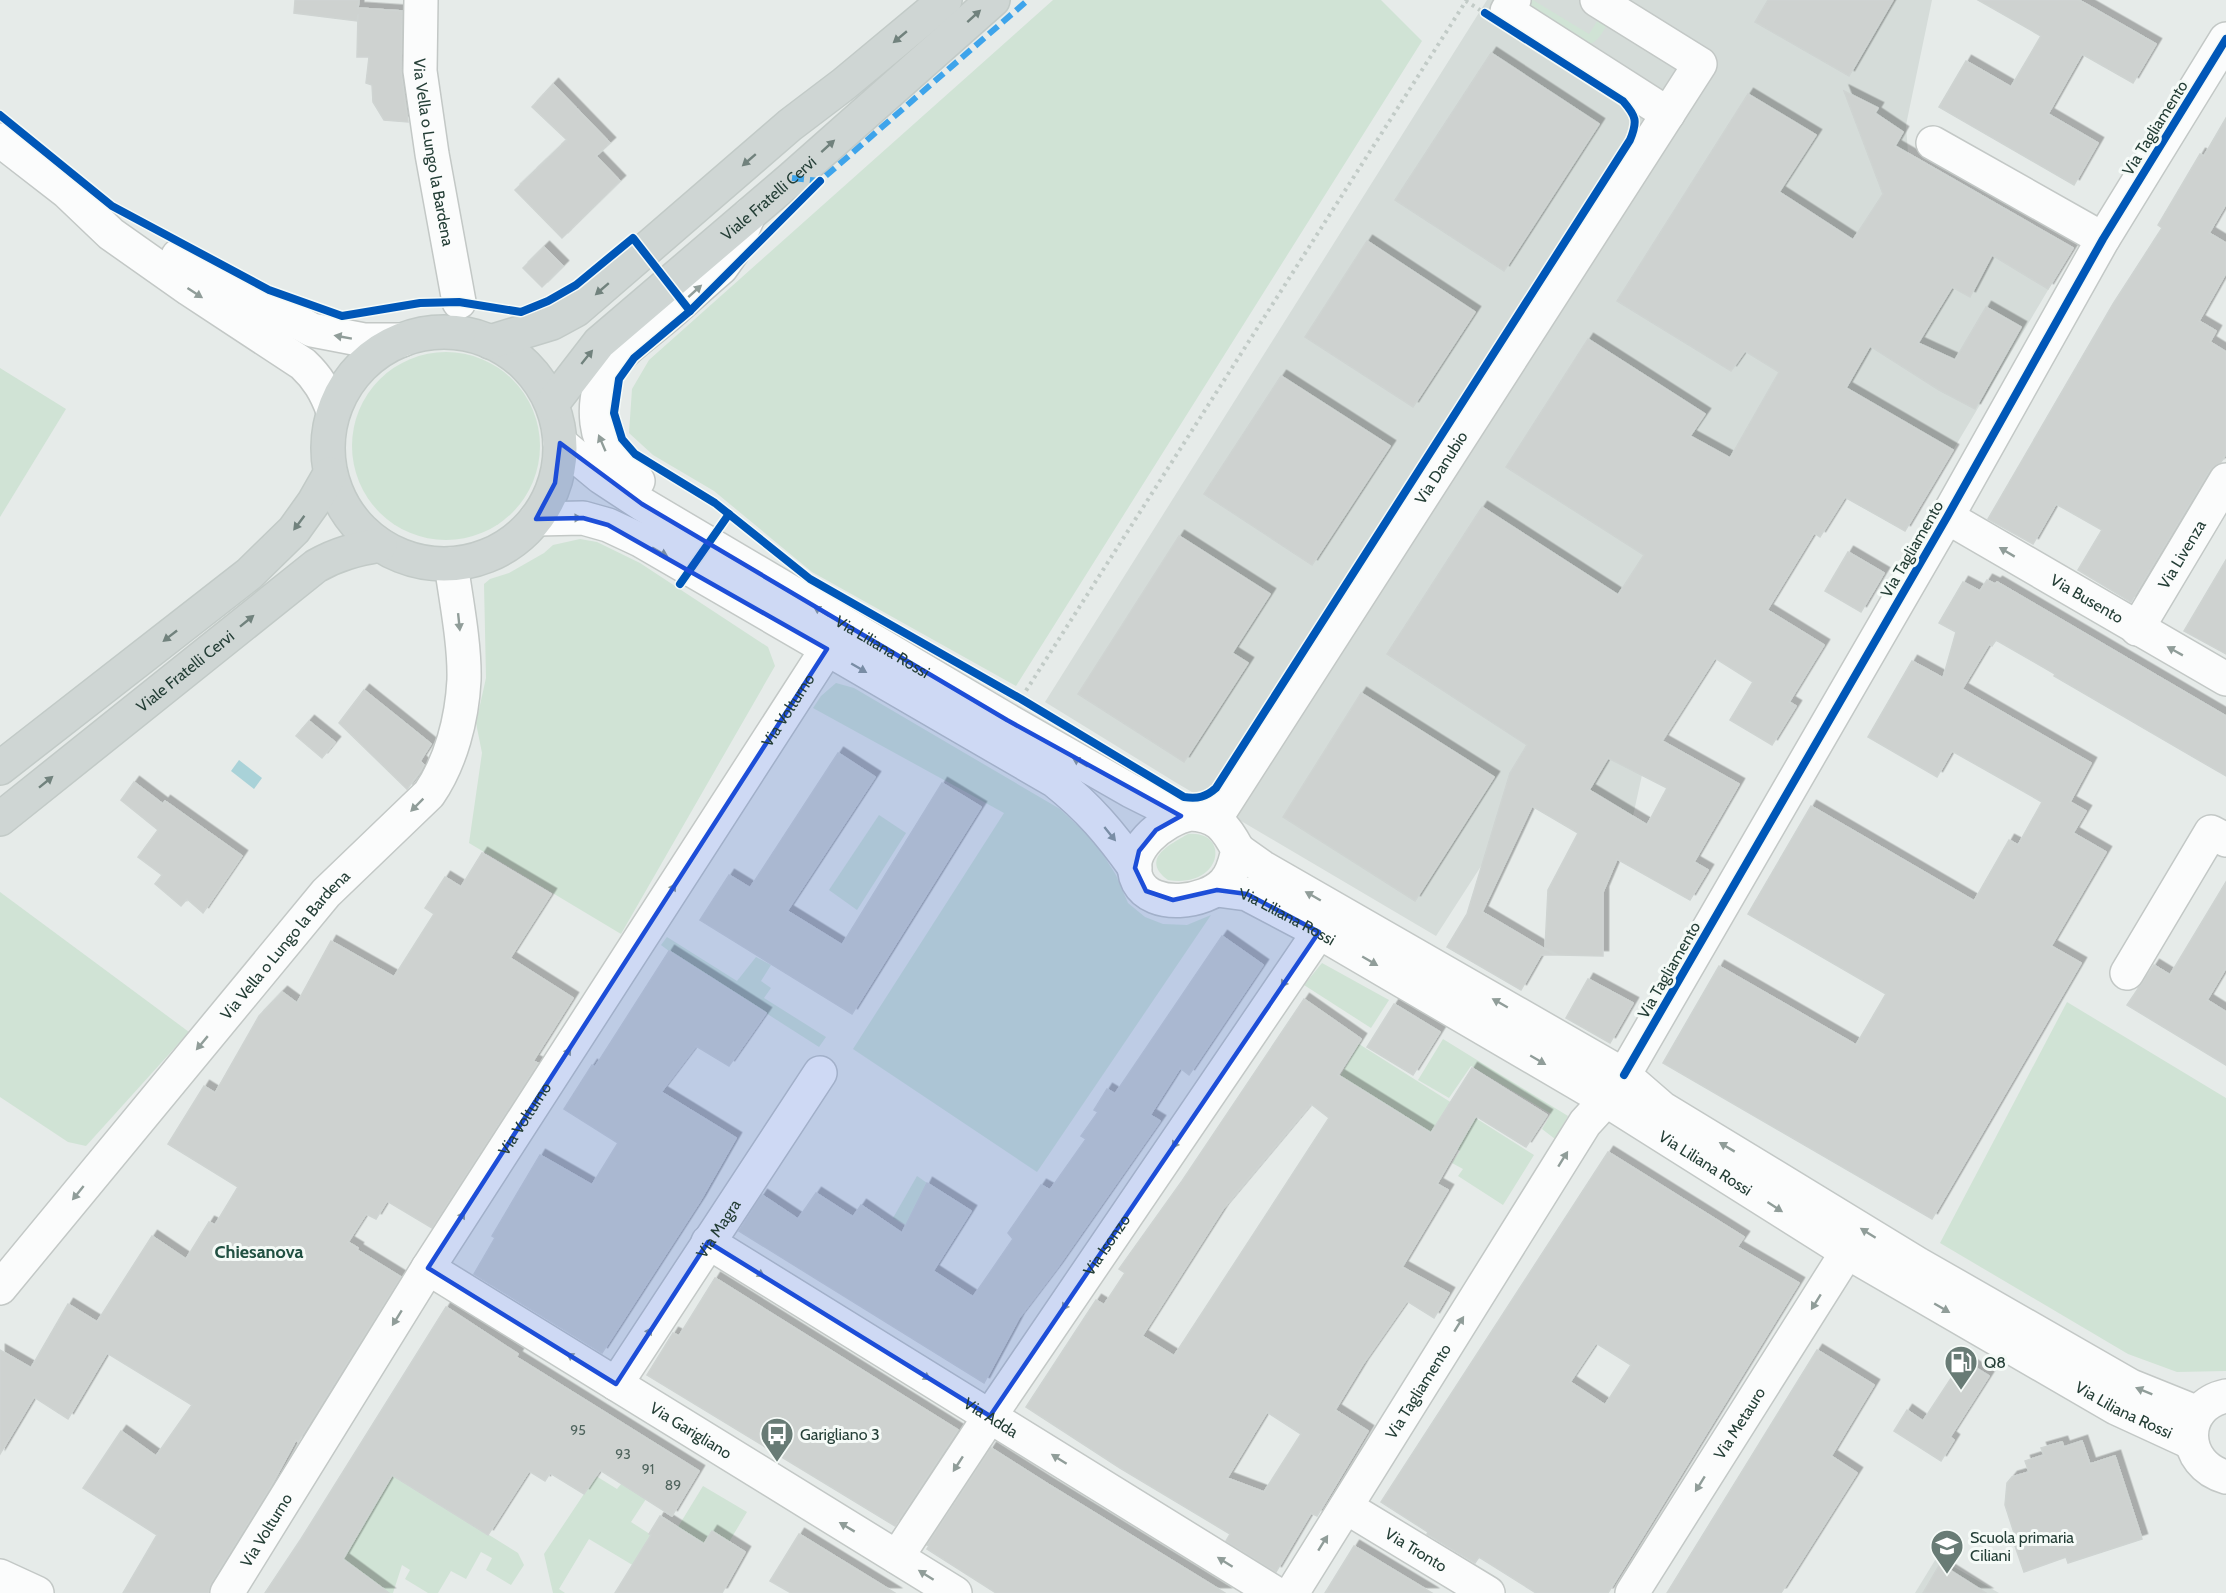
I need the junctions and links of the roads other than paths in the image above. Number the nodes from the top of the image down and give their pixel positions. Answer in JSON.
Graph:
{"nodes":[{"id":1,"x":421,"y":0,"type":"edge"},
{"id":2,"x":945,"y":0,"type":"edge"},
{"id":3,"x":993,"y":0,"type":"edge"},
{"id":4,"x":1597,"y":0,"type":"edge"},
{"id":5,"x":1499,"y":7,"type":"edge"},
{"id":6,"x":2226,"y":39,"type":"edge"},
{"id":7,"x":1668,"y":114,"type":"junction"},
{"id":8,"x":0,"y":140,"type":"edge"},
{"id":9,"x":1933,"y":143,"type":"dead end"},
{"id":10,"x":67,"y":192,"type":"junction"},
{"id":11,"x":749,"y":215,"type":"junction"},
{"id":12,"x":2103,"y":238,"type":"junction"},
{"id":13,"x":459,"y":302,"type":"dead end"},
{"id":14,"x":402,"y":340,"type":"junction"},
{"id":15,"x":490,"y":342,"type":"junction"},
{"id":16,"x":552,"y":404,"type":"junction"},
{"id":17,"x":333,"y":411,"type":"junction"},
{"id":18,"x":560,"y":443,"type":"junction"},
{"id":19,"x":330,"y":474,"type":"junction"},
{"id":20,"x":2226,"y":480,"type":"edge"},
{"id":21,"x":1947,"y":517,"type":"junction"},
{"id":22,"x":536,"y":519,"type":"junction"},
{"id":23,"x":381,"y":546,"type":"junction"},
{"id":24,"x":452,"y":564,"type":"junction"},
{"id":25,"x":757,"y":573,"type":"junction"},
{"id":26,"x":2137,"y":629,"type":"junction"},
{"id":27,"x":827,"y":650,"type":"junction"},
{"id":28,"x":2226,"y":679,"type":"edge"},
{"id":29,"x":0,"y":768,"type":"edge"},
{"id":30,"x":1181,"y":816,"type":"junction"},
{"id":31,"x":0,"y":819,"type":"edge"},
{"id":32,"x":1215,"y":819,"type":"junction"},
{"id":33,"x":2226,"y":840,"type":"edge"},
{"id":34,"x":1238,"y":850,"type":"junction"},
{"id":35,"x":1135,"y":868,"type":"junction"},
{"id":36,"x":1217,"y":890,"type":"junction"},
{"id":37,"x":1319,"y":932,"type":"junction"},
{"id":38,"x":2127,"y":973,"type":"dead end"},
{"id":39,"x":820,"y":1073,"type":"dead end"},
{"id":40,"x":1615,"y":1087,"type":"junction"},
{"id":41,"x":708,"y":1242,"type":"junction"},
{"id":42,"x":1847,"y":1252,"type":"junction"},
{"id":43,"x":428,"y":1268,"type":"junction"},
{"id":44,"x":0,"y":1288,"type":"edge"},
{"id":45,"x":616,"y":1384,"type":"junction"},
{"id":46,"x":2226,"y":1396,"type":"edge"},
{"id":47,"x":990,"y":1416,"type":"junction"},
{"id":48,"x":2195,"y":1428,"type":"junction"},
{"id":49,"x":2226,"y":1477,"type":"edge"},
{"id":50,"x":1346,"y":1507,"type":"junction"},
{"id":51,"x":897,"y":1557,"type":"junction"},
{"id":52,"x":0,"y":1576,"type":"edge"},
{"id":53,"x":37,"y":1593,"type":"edge"},
{"id":54,"x":227,"y":1593,"type":"edge"},
{"id":55,"x":955,"y":1593,"type":"edge"},
{"id":56,"x":1275,"y":1593,"type":"edge"},
{"id":57,"x":1292,"y":1593,"type":"edge"},
{"id":58,"x":1488,"y":1593,"type":"edge"},
{"id":59,"x":1632,"y":1593,"type":"edge"}],
"edges":[{"from":1,"to":13,"type":"street","name":"Via Vella o Lungo la Bardena"},
{"from":2,"to":15,"type":"main road","one_way":true},
{"from":11,"to":3,"type":"main road","name":"Viale Fratelli Cervi","one_way":true},
{"from":4,"to":7,"type":"street","name":"Via Danubio"},
{"from":5,"to":7,"type":"street"},
{"from":6,"to":12,"type":"street","name":"Via Tagliamento"},
{"from":7,"to":32,"type":"street","name":"Via Danubio"},
{"from":8,"to":10,"type":"street"},
{"from":9,"to":12,"type":"street"},
{"from":14,"to":10,"type":"street","one_way":true},
{"from":10,"to":17,"type":"street","one_way":true},
{"from":16,"to":11,"type":"main road","name":"Viale Fratelli Cervi","one_way":true},
{"from":25,"to":11,"type":"street","one_way":true},
{"from":12,"to":21,"type":"street","name":"Via Tagliamento"},
{"from":14,"to":15,"type":"main road"},
{"from":14,"to":17,"type":"main road"},
{"from":15,"to":16,"type":"main road"},
{"from":16,"to":18,"type":"main road"},
{"from":17,"to":19,"type":"main road"},
{"from":18,"to":22,"type":"main road"},
{"from":18,"to":25,"type":"street","name":"Via Liliana Rossi"},
{"from":19,"to":23,"type":"main road"},
{"from":19,"to":29,"type":"main road","one_way":true},
{"from":20,"to":26,"type":"street","name":"Via Livenza"},
{"from":26,"to":21,"type":"street","name":"Via Busento","one_way":true},
{"from":21,"to":40,"type":"street","name":"Via Tagliamento"},
{"from":22,"to":24,"type":"main road"},
{"from":22,"to":27,"type":"street","name":"Via Liliana Rossi","one_way":true},
{"from":23,"to":24,"type":"main road"},
{"from":31,"to":23,"type":"main road","name":"Viale Fratelli Cervi","one_way":true},
{"from":24,"to":44,"type":"street","name":"Via Vella o Lungo la Bardena","one_way":true},
{"from":30,"to":25,"type":"street","name":"Via Liliana Rossi","one_way":true},
{"from":28,"to":26,"type":"street","name":"Via Busento","one_way":true},
{"from":27,"to":35,"type":"street","name":"Via Liliana Rossi","one_way":true},
{"from":43,"to":27,"type":"street","name":"Via Volturno","one_way":true},
{"from":30,"to":32,"type":"street","name":"Via Liliana Rossi"},
{"from":30,"to":35,"type":"street"},
{"from":32,"to":34,"type":"street","name":"Via Liliana Rossi"},
{"from":33,"to":38,"type":"street"},
{"from":34,"to":36,"type":"street","name":"Via Liliana Rossi"},
{"from":40,"to":34,"type":"street","name":"Via Liliana Rossi","one_way":true},
{"from":35,"to":36,"type":"street","name":"Via Liliana Rossi"},
{"from":36,"to":37,"type":"street","name":"Via Liliana Rossi"},
{"from":37,"to":40,"type":"street","name":"Via Liliana Rossi","one_way":true},
{"from":37,"to":47,"type":"street","name":"Via Isonzo","one_way":true},
{"from":39,"to":41,"type":"street","name":"Via Magra"},
{"from":40,"to":42,"type":"street","name":"Via Liliana Rossi","one_way":true},
{"from":48,"to":40,"type":"street","name":"Via Liliana Rossi","one_way":true},
{"from":50,"to":40,"type":"street","name":"Via Tagliamento","one_way":true},
{"from":45,"to":41,"type":"street","name":"Via Magra","one_way":true},
{"from":41,"to":47,"type":"street","name":"Via Adda","one_way":true},
{"from":42,"to":48,"type":"street","name":"Via Liliana Rossi","one_way":true},
{"from":42,"to":59,"type":"street","name":"Via Metauro","one_way":true},
{"from":45,"to":43,"type":"street","name":"Via Garigliano","one_way":true},
{"from":43,"to":54,"type":"street","name":"Via Volturno","one_way":true},
{"from":51,"to":45,"type":"street","name":"Via Garigliano","one_way":true},
{"from":46,"to":48,"type":"street"},
{"from":47,"to":51,"type":"street","name":"Via Isonzo","one_way":true},
{"from":56,"to":47,"type":"street","name":"Via Adda","one_way":true},
{"from":48,"to":49,"type":"street","name":"Via Liliana Rossi"},
{"from":57,"to":50,"type":"street","name":"Via Tagliamento","one_way":true},
{"from":50,"to":58,"type":"street","name":"Via Tronto"},
{"from":55,"to":51,"type":"street","name":"Via Garigliano","one_way":true},
{"from":52,"to":53,"type":"street"}]}
